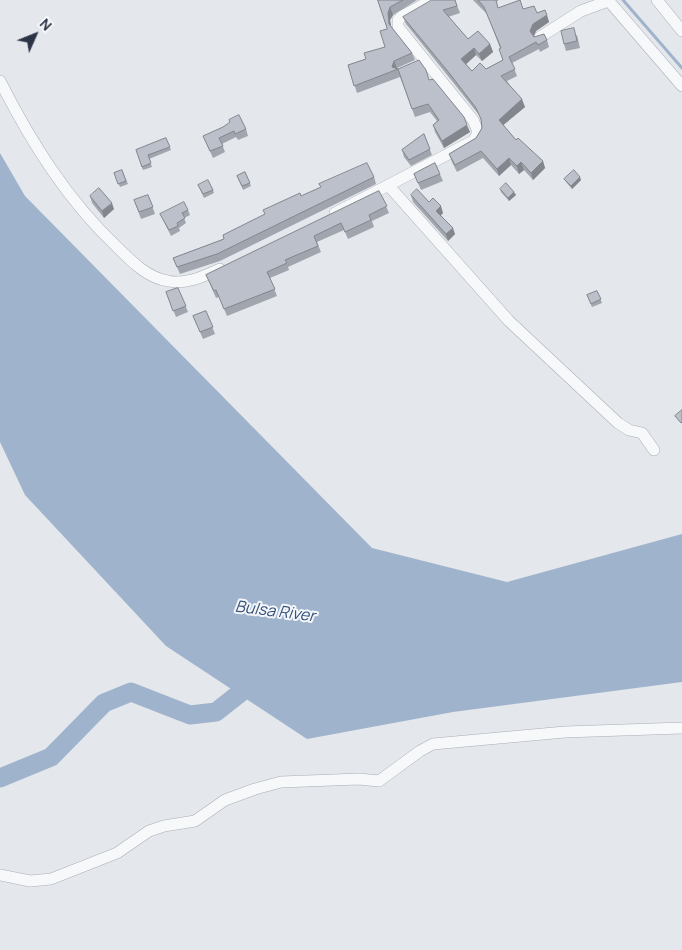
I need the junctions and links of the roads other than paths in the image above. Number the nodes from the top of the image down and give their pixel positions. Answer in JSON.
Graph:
{"nodes":[{"id":1,"x":432,"y":0,"type":"edge"},
{"id":2,"x":608,"y":0,"type":"edge"},
{"id":3,"x":657,"y":0,"type":"edge"},
{"id":4,"x":682,"y":31,"type":"edge"},
{"id":5,"x":540,"y":37,"type":"edge"},
{"id":6,"x":0,"y":81,"type":"edge"},
{"id":7,"x":682,"y":86,"type":"edge"},
{"id":8,"x":388,"y":185,"type":"junction"},
{"id":9,"x":323,"y":219,"type":"edge"},
{"id":10,"x":230,"y":265,"type":"edge"},
{"id":11,"x":654,"y":450,"type":"dead end"},
{"id":12,"x":682,"y":728,"type":"edge"},
{"id":13,"x":0,"y":875,"type":"edge"}],
"edges":[{"from":1,"to":8,"type":"street"},
{"from":2,"to":5,"type":"street"},
{"from":2,"to":7,"type":"street"},
{"from":3,"to":4,"type":"street"},
{"from":6,"to":10,"type":"street"},
{"from":8,"to":9,"type":"street"},
{"from":8,"to":11,"type":"street"},
{"from":12,"to":13,"type":"street"}]}
